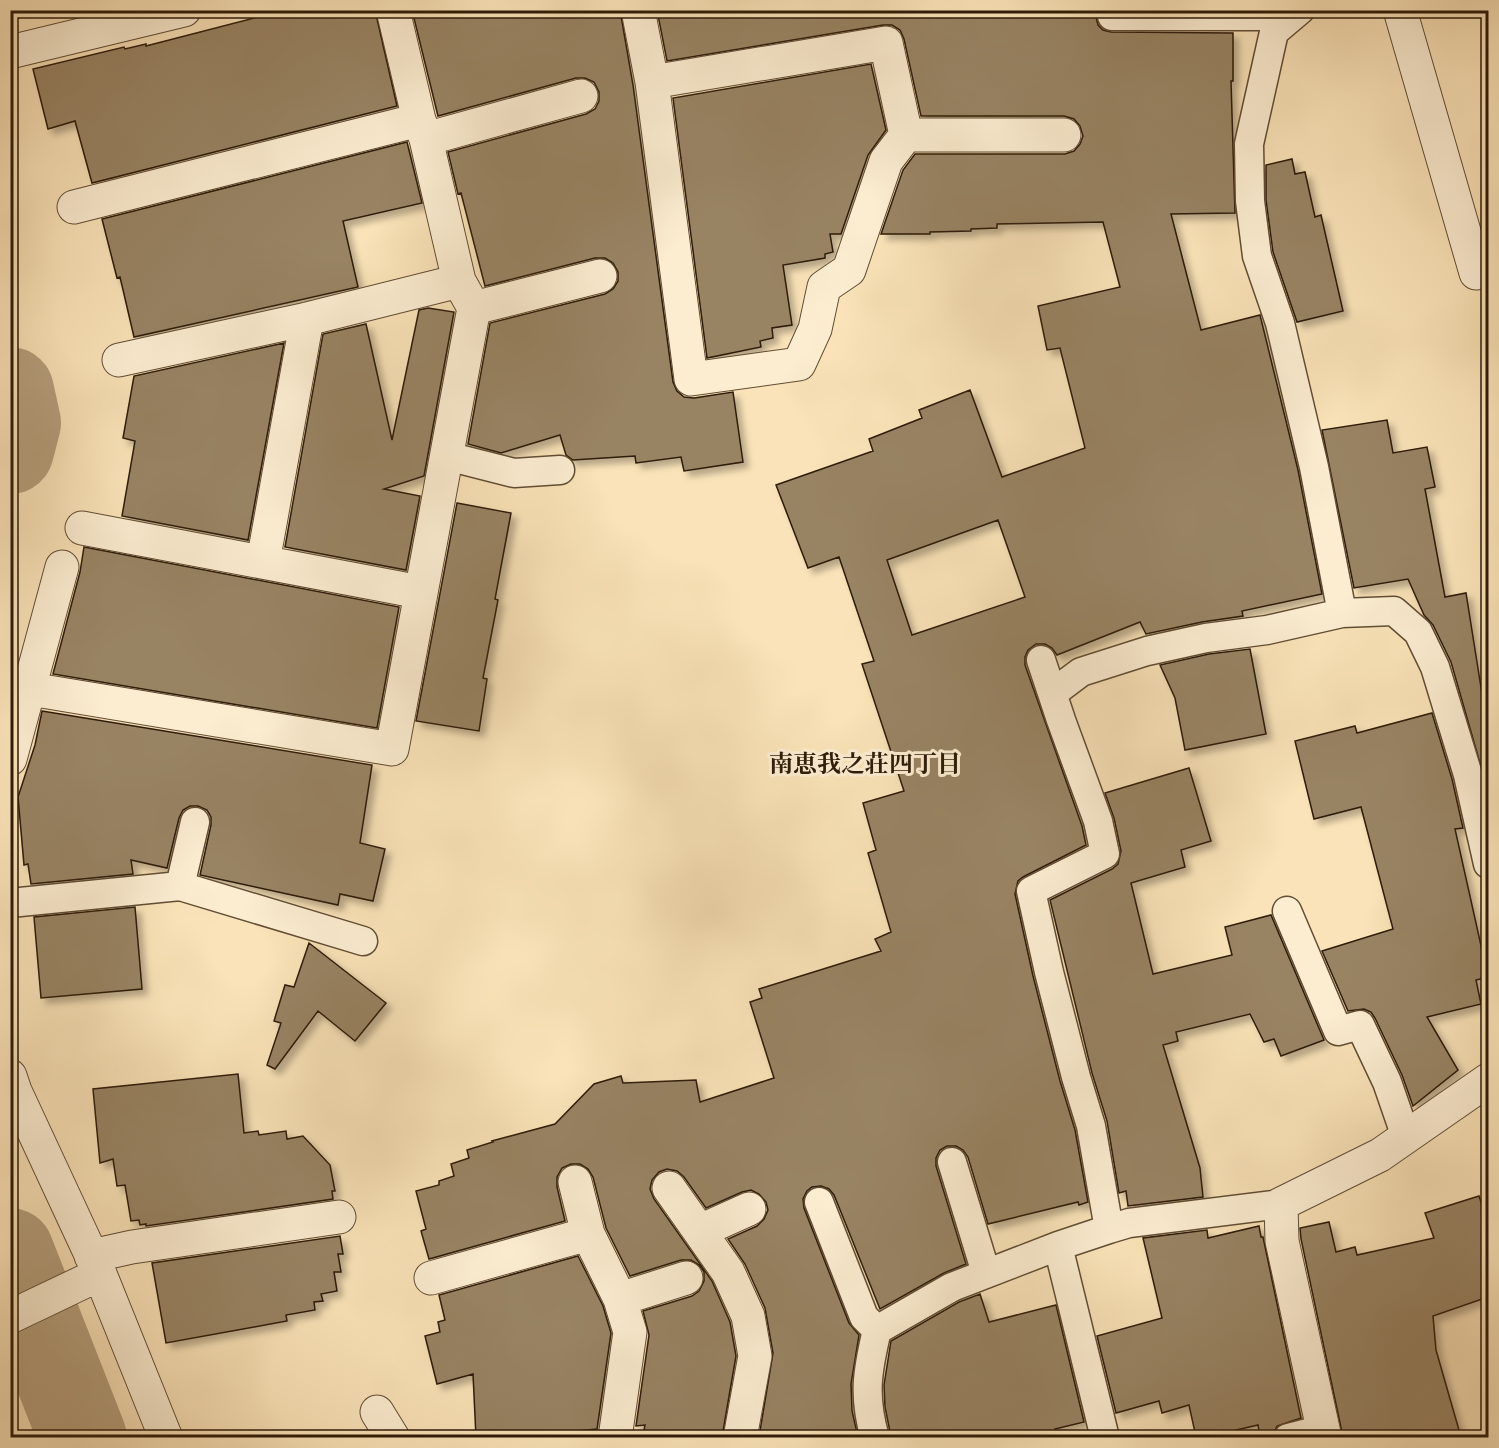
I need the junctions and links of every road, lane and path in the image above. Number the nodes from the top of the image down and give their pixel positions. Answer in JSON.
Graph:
{"nodes":[{"id":1,"x":184,"y":10,"type":"edge"},
{"id":2,"x":393,"y":10,"type":"edge"},
{"id":3,"x":638,"y":10,"type":"edge"},
{"id":4,"x":1295,"y":10,"type":"edge"},
{"id":5,"x":1300,"y":10,"type":"edge"},
{"id":6,"x":1400,"y":10,"type":"edge"},
{"id":7,"x":1112,"y":16,"type":"dead end"},
{"id":8,"x":10,"y":52,"type":"edge"},
{"id":9,"x":652,"y":81,"type":"junction"},
{"id":10,"x":581,"y":96,"type":"dead end"},
{"id":11,"x":423,"y":129,"type":"junction"},
{"id":12,"x":906,"y":135,"type":"junction"},
{"id":13,"x":1064,"y":135,"type":"dead end"},
{"id":14,"x":74,"y":207,"type":"dead end"},
{"id":15,"x":1488,"y":270,"type":"edge"},
{"id":16,"x":600,"y":276,"type":"dead end"},
{"id":17,"x":466,"y":294,"type":"junction"},
{"id":18,"x":307,"y":319,"type":"junction"},
{"id":19,"x":119,"y":360,"type":"dead end"},
{"id":20,"x":447,"y":456,"type":"junction"},
{"id":21,"x":560,"y":470,"type":"dead end"},
{"id":22,"x":82,"y":528,"type":"dead end"},
{"id":23,"x":263,"y":562,"type":"junction"},
{"id":24,"x":62,"y":567,"type":"dead end"},
{"id":25,"x":420,"y":592,"type":"junction"},
{"id":26,"x":1342,"y":614,"type":"junction"},
{"id":27,"x":1041,"y":660,"type":"dead end"},
{"id":28,"x":30,"y":689,"type":"junction"},
{"id":29,"x":1053,"y":693,"type":"junction"},
{"id":30,"x":10,"y":759,"type":"edge"},
{"id":31,"x":1478,"y":773,"type":"edge"},
{"id":32,"x":195,"y":822,"type":"dead end"},
{"id":33,"x":1488,"y":864,"type":"edge"},
{"id":34,"x":180,"y":886,"type":"junction"},
{"id":35,"x":10,"y":903,"type":"edge"},
{"id":36,"x":1287,"y":911,"type":"dead end"},
{"id":37,"x":363,"y":941,"type":"dead end"},
{"id":38,"x":10,"y":1076,"type":"edge"},
{"id":39,"x":1488,"y":1080,"type":"edge"},
{"id":40,"x":1406,"y":1137,"type":"junction"},
{"id":41,"x":952,"y":1162,"type":"dead end"},
{"id":42,"x":575,"y":1182,"type":"dead end"},
{"id":43,"x":669,"y":1188,"type":"dead end"},
{"id":44,"x":819,"y":1202,"type":"dead end"},
{"id":45,"x":1281,"y":1204,"type":"junction"},
{"id":46,"x":749,"y":1209,"type":"dead end"},
{"id":47,"x":339,"y":1217,"type":"dead end"},
{"id":48,"x":1109,"y":1229,"type":"junction"},
{"id":49,"x":700,"y":1231,"type":"junction"},
{"id":50,"x":588,"y":1234,"type":"junction"},
{"id":51,"x":1058,"y":1246,"type":"junction"},
{"id":52,"x":95,"y":1265,"type":"junction"},
{"id":53,"x":986,"y":1273,"type":"junction"},
{"id":54,"x":431,"y":1278,"type":"dead end"},
{"id":55,"x":686,"y":1278,"type":"dead end"},
{"id":56,"x":620,"y":1299,"type":"junction"},
{"id":57,"x":10,"y":1317,"type":"edge"},
{"id":58,"x":877,"y":1330,"type":"junction"},
{"id":59,"x":1324,"y":1433,"type":"edge"},
{"id":60,"x":166,"y":1437,"type":"edge"},
{"id":61,"x":615,"y":1437,"type":"edge"},
{"id":62,"x":740,"y":1437,"type":"edge"},
{"id":63,"x":875,"y":1437,"type":"edge"},
{"id":64,"x":1105,"y":1437,"type":"edge"},
{"id":65,"x":1288,"y":1437,"type":"edge"}],
"edges":[{"from":1,"to":8,"type":"street"},
{"from":2,"to":11,"type":"street"},
{"from":3,"to":9,"type":"street"},
{"from":4,"to":7,"type":"lane"},
{"from":5,"to":26,"type":"lane"},
{"from":6,"to":15,"type":"street"},
{"from":9,"to":12,"type":"street"},
{"from":9,"to":12,"type":"street"},
{"from":10,"to":11,"type":"street"},
{"from":11,"to":14,"type":"street"},
{"from":11,"to":17,"type":"street"},
{"from":12,"to":13,"type":"street"},
{"from":16,"to":17,"type":"street"},
{"from":17,"to":18,"type":"street"},
{"from":17,"to":20,"type":"street"},
{"from":18,"to":19,"type":"street"},
{"from":18,"to":23,"type":"street"},
{"from":20,"to":21,"type":"lane"},
{"from":20,"to":25,"type":"street"},
{"from":22,"to":23,"type":"street"},
{"from":23,"to":25,"type":"street"},
{"from":24,"to":28,"type":"street"},
{"from":25,"to":28,"type":"street"},
{"from":26,"to":29,"type":"lane"},
{"from":26,"to":31,"type":"lane"},
{"from":27,"to":29,"type":"lane"},
{"from":28,"to":30,"type":"street"},
{"from":29,"to":48,"type":"lane"},
{"from":31,"to":33,"type":"lane"},
{"from":32,"to":34,"type":"lane"},
{"from":34,"to":35,"type":"lane"},
{"from":34,"to":37,"type":"lane"},
{"from":36,"to":40,"type":"lane"},
{"from":38,"to":52,"type":"street"},
{"from":39,"to":40,"type":"street"},
{"from":40,"to":45,"type":"street"},
{"from":41,"to":53,"type":"lane"},
{"from":42,"to":50,"type":"street"},
{"from":43,"to":49,"type":"street"},
{"from":44,"to":58,"type":"lane"},
{"from":45,"to":48,"type":"lane"},
{"from":45,"to":59,"type":"street"},
{"from":46,"to":49,"type":"street"},
{"from":47,"to":52,"type":"street"},
{"from":48,"to":51,"type":"lane"},
{"from":49,"to":62,"type":"street"},
{"from":50,"to":54,"type":"street"},
{"from":50,"to":56,"type":"street"},
{"from":51,"to":53,"type":"lane"},
{"from":51,"to":64,"type":"lane"},
{"from":52,"to":57,"type":"street"},
{"from":52,"to":60,"type":"street"},
{"from":53,"to":58,"type":"lane"},
{"from":55,"to":56,"type":"street"},
{"from":56,"to":61,"type":"street"},
{"from":58,"to":63,"type":"lane"},
{"from":59,"to":65,"type":"lane"}]}
